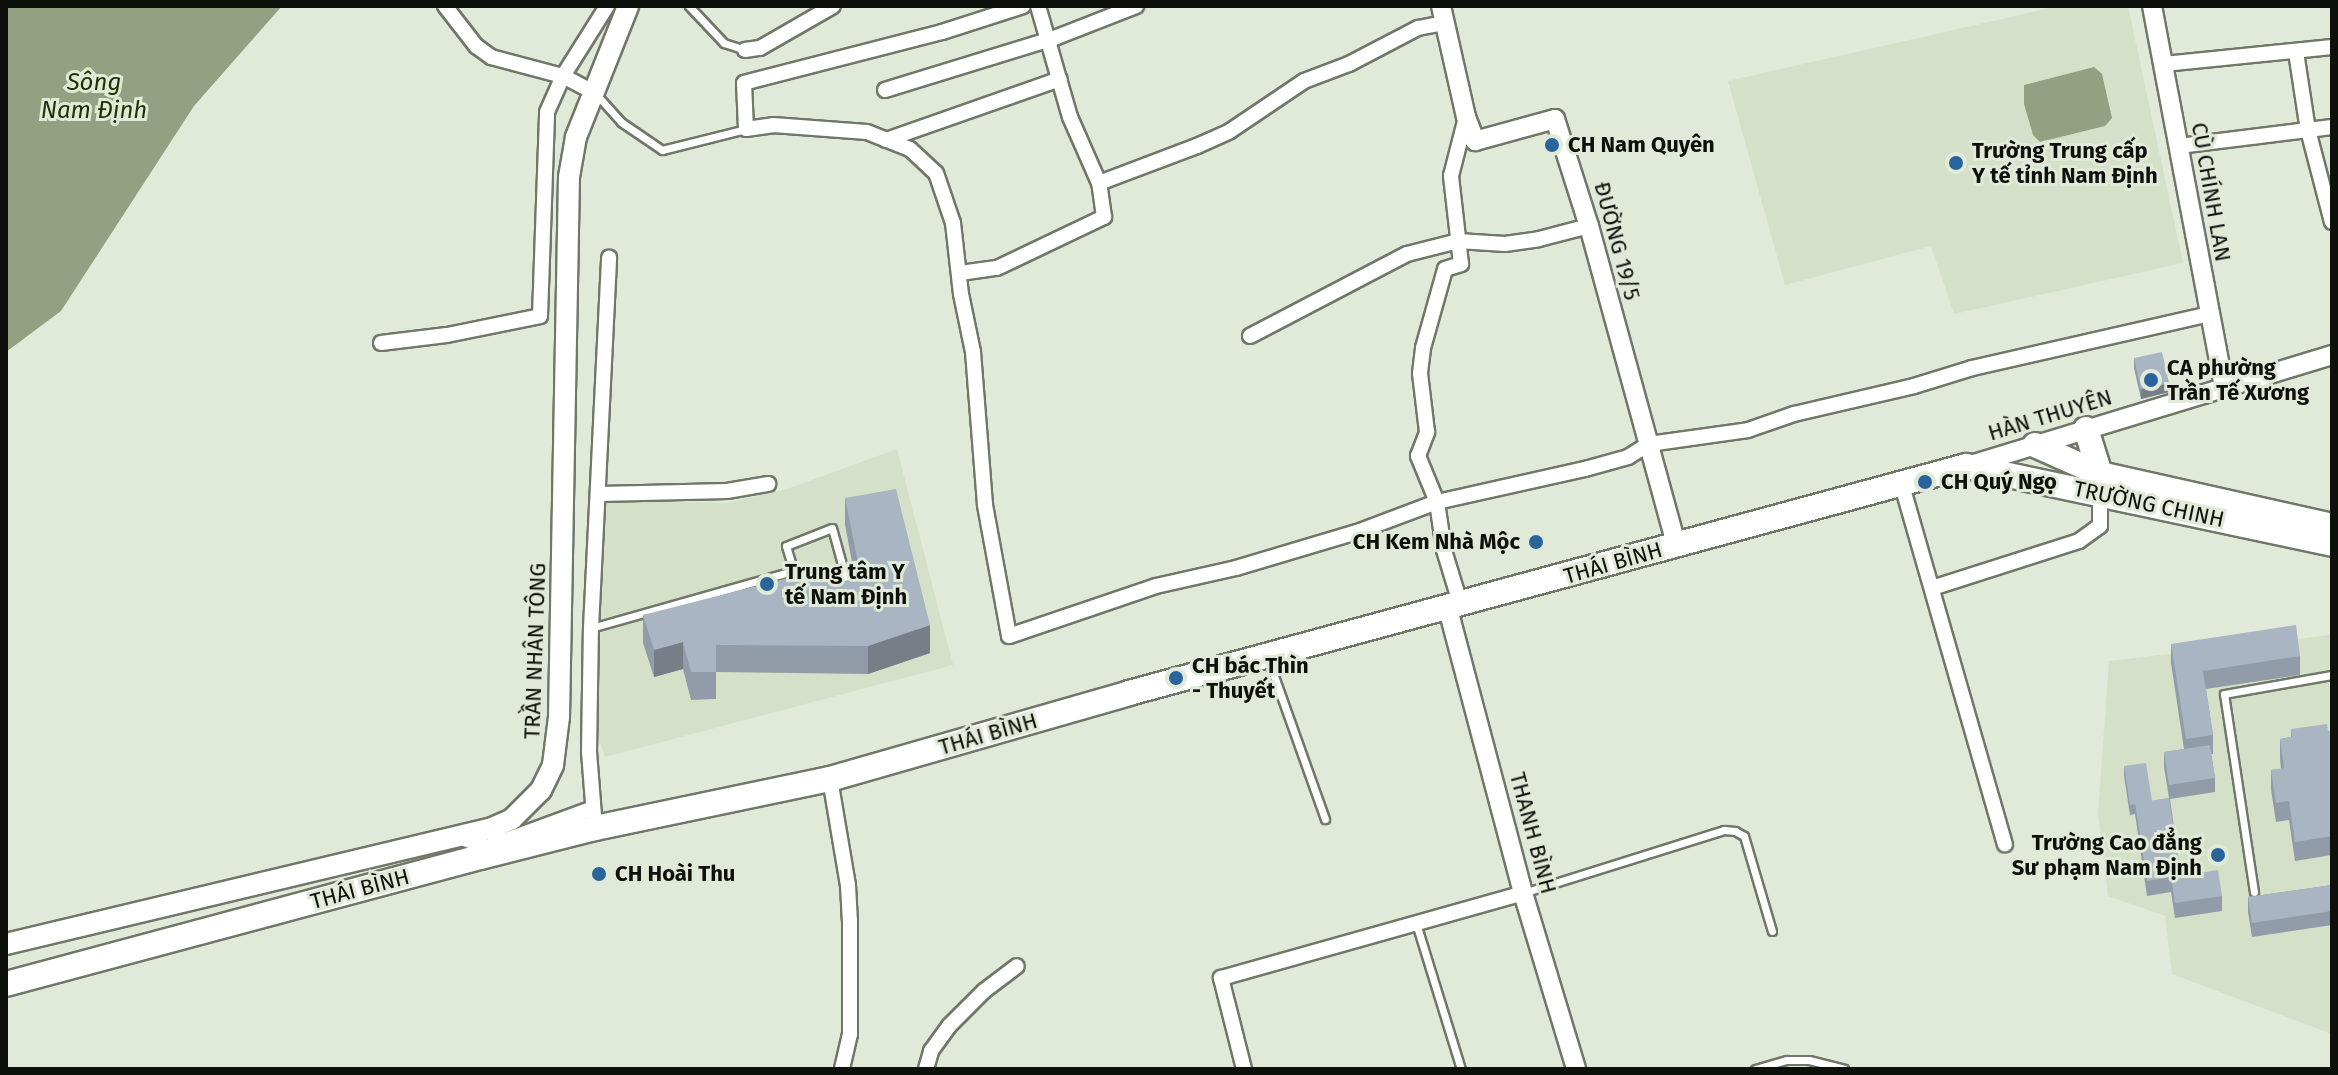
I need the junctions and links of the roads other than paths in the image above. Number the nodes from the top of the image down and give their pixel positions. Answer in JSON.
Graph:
{"nodes":[{"id":1,"x":445,"y":6,"type":"edge"},
{"id":2,"x":607,"y":6,"type":"edge"},
{"id":3,"x":628,"y":6,"type":"edge"},
{"id":4,"x":689,"y":6,"type":"edge"},
{"id":5,"x":833,"y":6,"type":"edge"},
{"id":6,"x":1023,"y":6,"type":"edge"},
{"id":7,"x":1038,"y":6,"type":"edge"},
{"id":8,"x":1136,"y":6,"type":"edge"},
{"id":9,"x":2152,"y":6,"type":"edge"},
{"id":10,"x":1443,"y":15,"type":"edge"},
{"id":11,"x":1048,"y":40,"type":"junction"},
{"id":12,"x":2332,"y":47,"type":"edge"},
{"id":13,"x":745,"y":50,"type":"joint"},
{"id":14,"x":2296,"y":52,"type":"junction"},
{"id":15,"x":2164,"y":64,"type":"junction"},
{"id":16,"x":563,"y":76,"type":"junction"},
{"id":17,"x":1060,"y":79,"type":"junction"},
{"id":18,"x":885,"y":90,"type":"dead end"},
{"id":19,"x":595,"y":93,"type":"junction"},
{"id":20,"x":1466,"y":117,"type":"junction"},
{"id":21,"x":2332,"y":127,"type":"edge"},
{"id":22,"x":746,"y":129,"type":"junction"},
{"id":23,"x":2308,"y":130,"type":"junction"},
{"id":24,"x":886,"y":140,"type":"junction"},
{"id":25,"x":2179,"y":146,"type":"junction"},
{"id":26,"x":1099,"y":183,"type":"junction"},
{"id":27,"x":2332,"y":222,"type":"edge"},
{"id":28,"x":1589,"y":226,"type":"junction"},
{"id":29,"x":1458,"y":241,"type":"junction"},
{"id":30,"x":609,"y":257,"type":"dead end"},
{"id":31,"x":960,"y":273,"type":"junction"},
{"id":32,"x":2209,"y":314,"type":"junction"},
{"id":33,"x":1250,"y":336,"type":"dead end"},
{"id":34,"x":381,"y":343,"type":"dead end"},
{"id":35,"x":2332,"y":355,"type":"edge"},
{"id":36,"x":2224,"y":386,"type":"junction"},
{"id":37,"x":2086,"y":429,"type":"junction"},
{"id":38,"x":1649,"y":444,"type":"junction"},
{"id":39,"x":2035,"y":445,"type":"junction"},
{"id":40,"x":1966,"y":466,"type":"junction"},
{"id":41,"x":1901,"y":482,"type":"junction"},
{"id":42,"x":2100,"y":483,"type":"junction"},
{"id":43,"x":768,"y":484,"type":"dead end"},
{"id":44,"x":600,"y":494,"type":"junction"},
{"id":45,"x":1437,"y":502,"type":"junction"},
{"id":46,"x":2332,"y":526,"type":"edge"},
{"id":47,"x":2332,"y":544,"type":"edge"},
{"id":48,"x":1676,"y":545,"type":"junction"},
{"id":49,"x":793,"y":571,"type":"junction"},
{"id":50,"x":1932,"y":588,"type":"junction"},
{"id":51,"x":1455,"y":607,"type":"junction"},
{"id":52,"x":591,"y":628,"type":"junction"},
{"id":53,"x":1267,"y":657,"type":"junction"},
{"id":54,"x":2332,"y":675,"type":"edge"},
{"id":55,"x":830,"y":779,"type":"junction"},
{"id":56,"x":594,"y":818,"type":"junction"},
{"id":57,"x":1325,"y":819,"type":"dead end"},
{"id":58,"x":456,"y":836,"type":"junction"},
{"id":59,"x":2005,"y":844,"type":"dead end"},
{"id":60,"x":2254,"y":892,"type":"dead end"},
{"id":61,"x":1523,"y":893,"type":"junction"},
{"id":62,"x":1416,"y":923,"type":"junction"},
{"id":63,"x":1772,"y":931,"type":"dead end"},
{"id":64,"x":6,"y":944,"type":"edge"},
{"id":65,"x":1017,"y":966,"type":"dead end"},
{"id":66,"x":6,"y":984,"type":"edge"},
{"id":67,"x":842,"y":1069,"type":"edge"},
{"id":68,"x":926,"y":1069,"type":"edge"},
{"id":69,"x":1244,"y":1069,"type":"edge"},
{"id":70,"x":1461,"y":1069,"type":"edge"},
{"id":71,"x":1576,"y":1069,"type":"edge"},
{"id":72,"x":1755,"y":1069,"type":"edge"},
{"id":73,"x":1844,"y":1069,"type":"edge"}],
"edges":[{"from":1,"to":16,"type":"street"},
{"from":2,"to":16,"type":"street"},
{"from":3,"to":19,"type":"main road","name":"TRẦN NHÂN TÔNG"},
{"from":4,"to":13,"type":"lane"},
{"from":5,"to":13,"type":"street"},
{"from":6,"to":22,"type":"street"},
{"from":7,"to":11,"type":"street"},
{"from":8,"to":11,"type":"street"},
{"from":9,"to":15,"type":"street","name":"CÙ CHÍNH LAN"},
{"from":10,"to":20,"type":"street"},
{"from":10,"to":26,"type":"street"},
{"from":11,"to":17,"type":"street"},
{"from":11,"to":18,"type":"street"},
{"from":12,"to":14,"type":"street"},
{"from":14,"to":15,"type":"street"},
{"from":14,"to":23,"type":"street"},
{"from":15,"to":25,"type":"street","name":"CÙ CHÍNH LAN"},
{"from":16,"to":19,"type":"street"},
{"from":16,"to":34,"type":"street"},
{"from":17,"to":24,"type":"street"},
{"from":17,"to":26,"type":"street"},
{"from":19,"to":22,"type":"lane"},
{"from":19,"to":58,"type":"main road","name":"TRẦN NHÂN TÔNG"},
{"from":20,"to":28,"type":"street","name":"ĐƯỜNG 19/5"},
{"from":20,"to":29,"type":"street"},
{"from":21,"to":23,"type":"street"},
{"from":22,"to":24,"type":"street"},
{"from":23,"to":25,"type":"street"},
{"from":23,"to":27,"type":"street"},
{"from":24,"to":31,"type":"street"},
{"from":25,"to":32,"type":"street","name":"CÙ CHÍNH LAN"},
{"from":26,"to":31,"type":"street"},
{"from":28,"to":29,"type":"street"},
{"from":28,"to":38,"type":"street","name":"ĐƯỜNG 19/5"},
{"from":29,"to":33,"type":"street"},
{"from":29,"to":45,"type":"street"},
{"from":30,"to":44,"type":"street"},
{"from":31,"to":45,"type":"street"},
{"from":32,"to":36,"type":"street","name":"CÙ CHÍNH LAN"},
{"from":32,"to":38,"type":"street"},
{"from":35,"to":36,"type":"street","name":"HÀN THUYÊN"},
{"from":36,"to":37,"type":"street","name":"HÀN THUYÊN"},
{"from":37,"to":39,"type":"street","name":"HÀN THUYÊN"},
{"from":37,"to":42,"type":"main road","name":"TRƯỜNG CHINH"},
{"from":38,"to":45,"type":"street"},
{"from":38,"to":48,"type":"street","name":"ĐƯỜNG 19/5"},
{"from":39,"to":40,"type":"street","name":"HÀN THUYÊN"},
{"from":39,"to":42,"type":"main road","name":"TRƯỜNG CHINH"},
{"from":40,"to":41,"type":"main road","name":"THÁI BÌNH"},
{"from":40,"to":42,"type":"main road","name":"TRƯỜNG CHINH"},
{"from":41,"to":48,"type":"main road","name":"THÁI BÌNH"},
{"from":41,"to":50,"type":"street"},
{"from":42,"to":46,"type":"main road","name":"TRƯỜNG CHINH"},
{"from":42,"to":47,"type":"main road","name":"TRƯỜNG CHINH"},
{"from":42,"to":50,"type":"street"},
{"from":43,"to":44,"type":"street"},
{"from":44,"to":52,"type":"street"},
{"from":45,"to":51,"type":"street"},
{"from":48,"to":51,"type":"main road","name":"THÁI BÌNH"},
{"from":49,"to":49,"type":"lane"},
{"from":49,"to":52,"type":"lane"},
{"from":50,"to":59,"type":"street"},
{"from":51,"to":53,"type":"main road","name":"THÁI BÌNH"},
{"from":51,"to":61,"type":"street","name":"THANH BÌNH"},
{"from":52,"to":56,"type":"street"},
{"from":53,"to":55,"type":"main road","name":"THÁI BÌNH"},
{"from":53,"to":57,"type":"lane"},
{"from":54,"to":60,"type":"lane"},
{"from":55,"to":56,"type":"main road","name":"THÁI BÌNH"},
{"from":55,"to":67,"type":"street"},
{"from":56,"to":58,"type":"street"},
{"from":56,"to":66,"type":"main road","name":"THÁI BÌNH"},
{"from":58,"to":64,"type":"main road","name":"TRẦN NHÂN TÔNG"},
{"from":61,"to":62,"type":"street"},
{"from":61,"to":63,"type":"lane"},
{"from":61,"to":71,"type":"street","name":"THANH BÌNH"},
{"from":62,"to":69,"type":"street"},
{"from":62,"to":70,"type":"lane"},
{"from":65,"to":68,"type":"street"},
{"from":72,"to":73,"type":"lane"}]}
